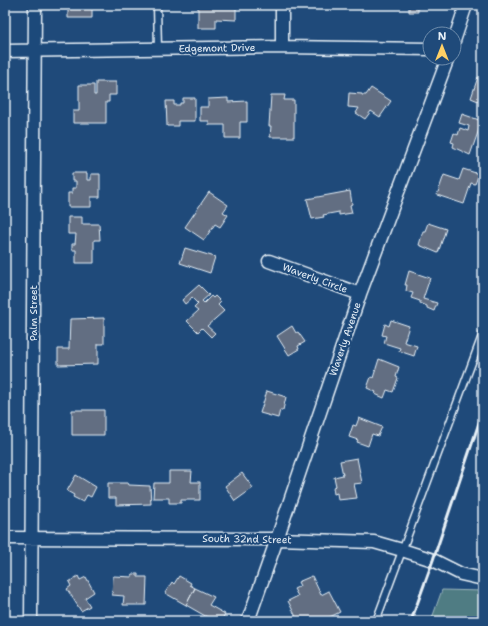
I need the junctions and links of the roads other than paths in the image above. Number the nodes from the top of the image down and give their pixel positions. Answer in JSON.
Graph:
{"nodes":[{"id":1,"x":34,"y":5,"type":"edge"},
{"id":2,"x":157,"y":5,"type":"edge"},
{"id":3,"x":282,"y":5,"type":"edge"},
{"id":4,"x":466,"y":5,"type":"edge"},
{"id":5,"x":459,"y":26,"type":"edge"},
{"id":6,"x":282,"y":47,"type":"junction"},
{"id":7,"x":158,"y":49,"type":"junction"},
{"id":8,"x":422,"y":49,"type":"edge"},
{"id":9,"x":35,"y":51,"type":"junction"},
{"id":10,"x":5,"y":52,"type":"edge"},
{"id":11,"x":445,"y":66,"type":"edge"},
{"id":12,"x":269,"y":261,"type":"dead end"},
{"id":13,"x":360,"y":294,"type":"junction"},
{"id":14,"x":483,"y":333,"type":"edge"},
{"id":15,"x":5,"y":538,"type":"edge"},
{"id":16,"x":31,"y":538,"type":"junction"},
{"id":17,"x":277,"y":539,"type":"junction"},
{"id":18,"x":402,"y":550,"type":"junction"},
{"id":19,"x":483,"y":579,"type":"edge"},
{"id":20,"x":31,"y":621,"type":"edge"},
{"id":21,"x":248,"y":621,"type":"edge"},
{"id":22,"x":376,"y":621,"type":"edge"}],
"edges":[{"from":1,"to":9,"type":"street","name":"Palm Street"},
{"from":2,"to":7,"type":"lane"},
{"from":3,"to":6,"type":"street"},
{"from":4,"to":5,"type":"street"},
{"from":6,"to":7,"type":"street","name":"Edgemont Drive"},
{"from":6,"to":8,"type":"street","name":"Edgemont Drive"},
{"from":7,"to":9,"type":"street","name":"Edgemont Drive"},
{"from":9,"to":10,"type":"street","name":"Edgemont Drive"},
{"from":9,"to":16,"type":"street","name":"Palm Street"},
{"from":11,"to":13,"type":"street","name":"Waverly Avenue"},
{"from":12,"to":13,"type":"street","name":"Waverly Circle"},
{"from":13,"to":17,"type":"street","name":"Waverly Avenue"},
{"from":14,"to":18,"type":"lane"},
{"from":15,"to":16,"type":"street","name":"South 32nd Street"},
{"from":16,"to":17,"type":"street","name":"South 32nd Street"},
{"from":16,"to":20,"type":"street","name":"Palm Street"},
{"from":17,"to":18,"type":"street","name":"South 32nd Street"},
{"from":17,"to":21,"type":"street","name":"Waverly Avenue"},
{"from":18,"to":19,"type":"street","name":"South 32nd Street"},
{"from":18,"to":22,"type":"lane"}]}
